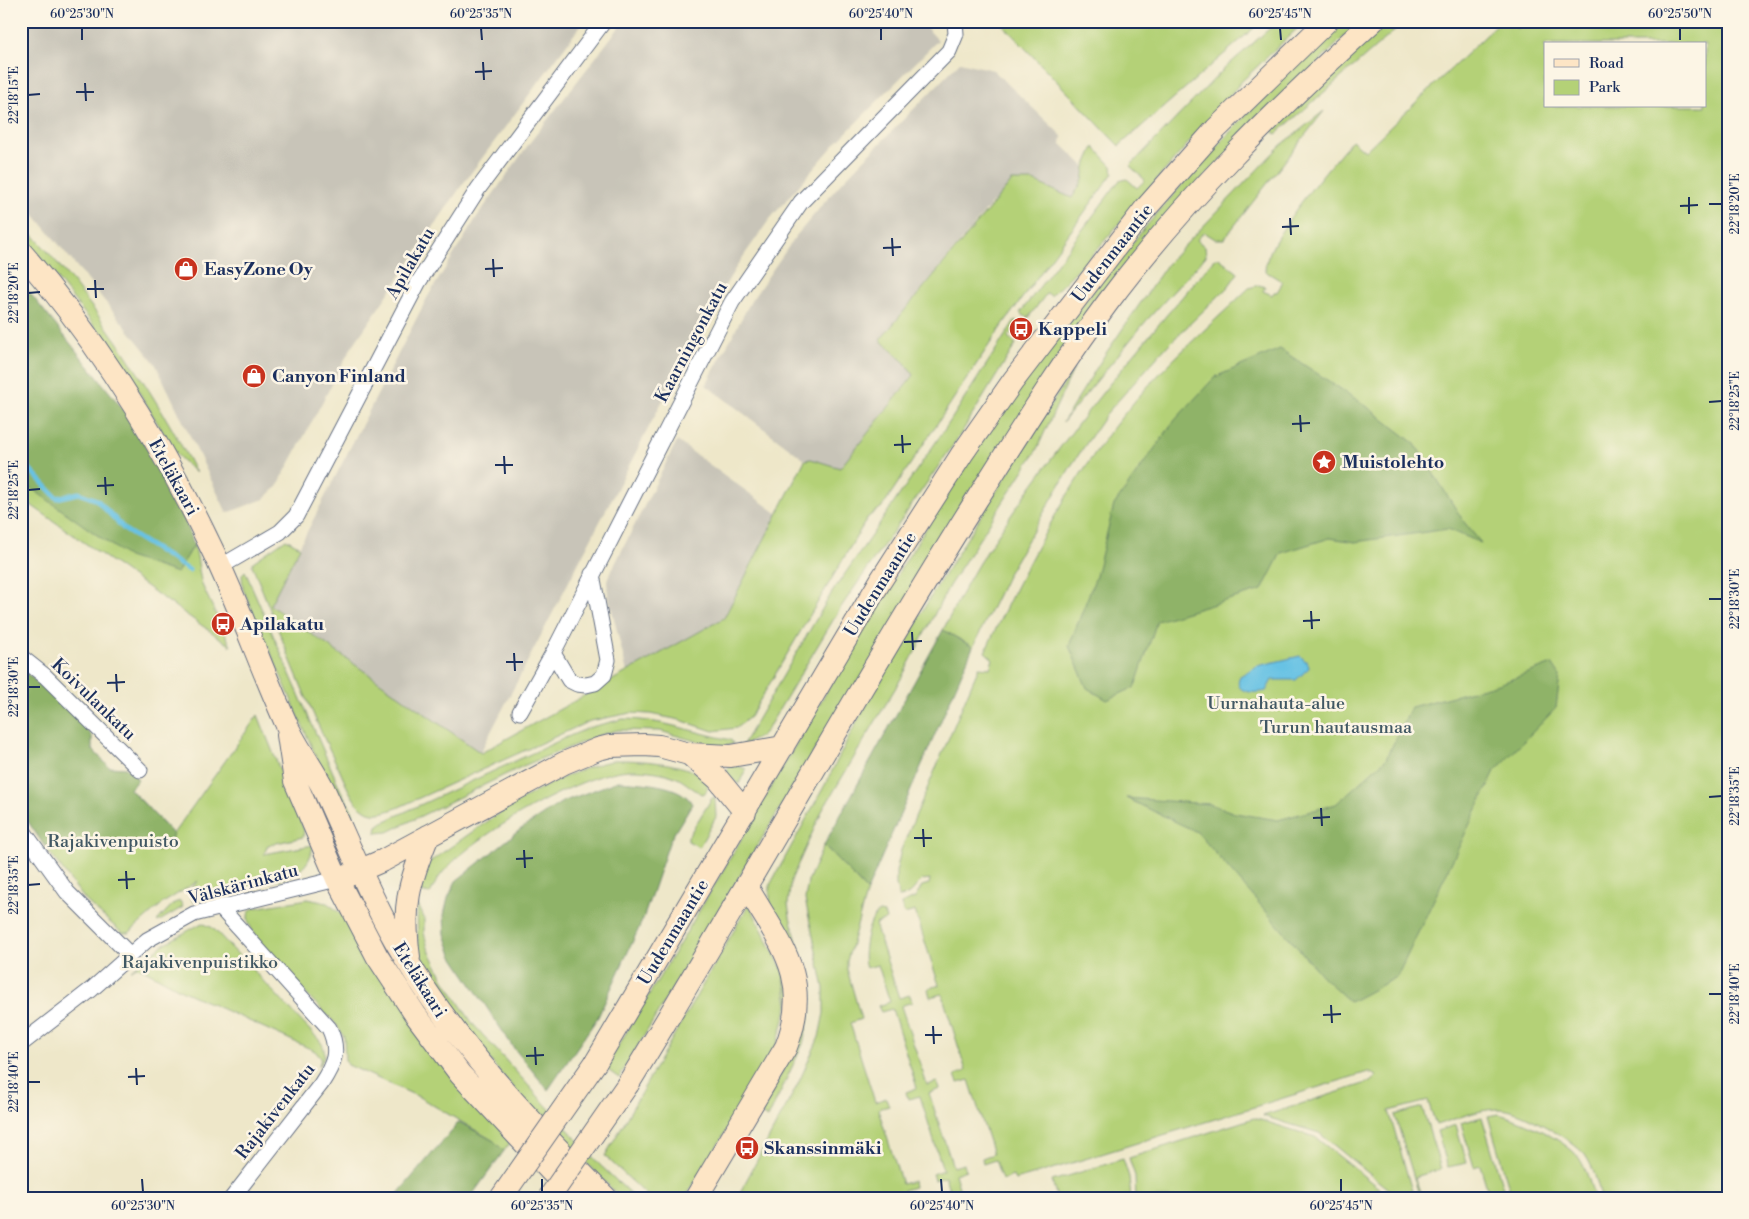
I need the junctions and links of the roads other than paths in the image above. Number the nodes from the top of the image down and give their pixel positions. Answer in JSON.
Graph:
{"nodes":[{"id":1,"x":604,"y":21,"type":"edge"},
{"id":2,"x":1326,"y":21,"type":"edge"},
{"id":3,"x":1372,"y":21,"type":"edge"},
{"id":4,"x":955,"y":27,"type":"edge"},
{"id":5,"x":21,"y":252,"type":"edge"},
{"id":6,"x":220,"y":567,"type":"junction"},
{"id":7,"x":592,"y":574,"type":"junction"},
{"id":8,"x":553,"y":653,"type":"junction"},
{"id":9,"x":21,"y":657,"type":"edge"},
{"id":10,"x":520,"y":712,"type":"dead end"},
{"id":11,"x":286,"y":725,"type":"junction"},
{"id":12,"x":783,"y":747,"type":"junction"},
{"id":13,"x":689,"y":754,"type":"junction"},
{"id":14,"x":140,"y":770,"type":"dead end"},
{"id":15,"x":745,"y":812,"type":"junction"},
{"id":16,"x":21,"y":828,"type":"edge"},
{"id":17,"x":428,"y":836,"type":"junction"},
{"id":18,"x":361,"y":872,"type":"junction"},
{"id":19,"x":337,"y":879,"type":"junction"},
{"id":20,"x":747,"y":887,"type":"junction"},
{"id":21,"x":219,"y":906,"type":"junction"},
{"id":22,"x":129,"y":954,"type":"junction"},
{"id":23,"x":410,"y":966,"type":"junction"},
{"id":24,"x":21,"y":1044,"type":"edge"},
{"id":25,"x":232,"y":1198,"type":"edge"},
{"id":26,"x":501,"y":1198,"type":"edge"},
{"id":27,"x":549,"y":1198,"type":"edge"},
{"id":28,"x":576,"y":1198,"type":"edge"},
{"id":29,"x":606,"y":1198,"type":"edge"},
{"id":30,"x":696,"y":1198,"type":"edge"}],
"edges":[{"from":1,"to":6,"type":"street","name":"Apilakatu"},
{"from":2,"to":12,"type":"main road","name":"Uudenmaantie"},
{"from":3,"to":20,"type":"main road","name":"Uudenmaantie"},
{"from":4,"to":7,"type":"street","name":"Kaarningonkatu"},
{"from":5,"to":6,"type":"main road","name":"Eteläkaari"},
{"from":6,"to":11,"type":"main road","name":"Eteläkaari"},
{"from":7,"to":8,"type":"street","name":"Kaarningonkatu"},
{"from":7,"to":8,"type":"street"},
{"from":8,"to":10,"type":"street","name":"Kaarningonkatu"},
{"from":9,"to":14,"type":"street","name":"Koivulankatu"},
{"from":11,"to":18,"type":"main road","name":"Eteläkaari"},
{"from":11,"to":19,"type":"main road","name":"Eteläkaari"},
{"from":12,"to":13,"type":"main road"},
{"from":12,"to":15,"type":"main road","name":"Uudenmaantie"},
{"from":13,"to":15,"type":"main road"},
{"from":13,"to":17,"type":"main road"},
{"from":15,"to":26,"type":"main road","name":"Uudenmaantie","bridge":true},
{"from":16,"to":22,"type":"street"},
{"from":17,"to":18,"type":"main road"},
{"from":17,"to":23,"type":"main road"},
{"from":18,"to":19,"type":"main road"},
{"from":18,"to":23,"type":"main road","name":"Eteläkaari"},
{"from":19,"to":21,"type":"street","name":"Välskärinkatu"},
{"from":19,"to":28,"type":"main road","name":"Eteläkaari"},
{"from":20,"to":27,"type":"main road","name":"Uudenmaantie","bridge":true},
{"from":20,"to":30,"type":"main road"},
{"from":21,"to":22,"type":"street","name":"Välskärinkatu"},
{"from":21,"to":25,"type":"street","name":"Rajakivenkatu"},
{"from":22,"to":24,"type":"street","name":"Välskärinkatu"},
{"from":23,"to":29,"type":"main road","name":"Eteläkaari"}]}
